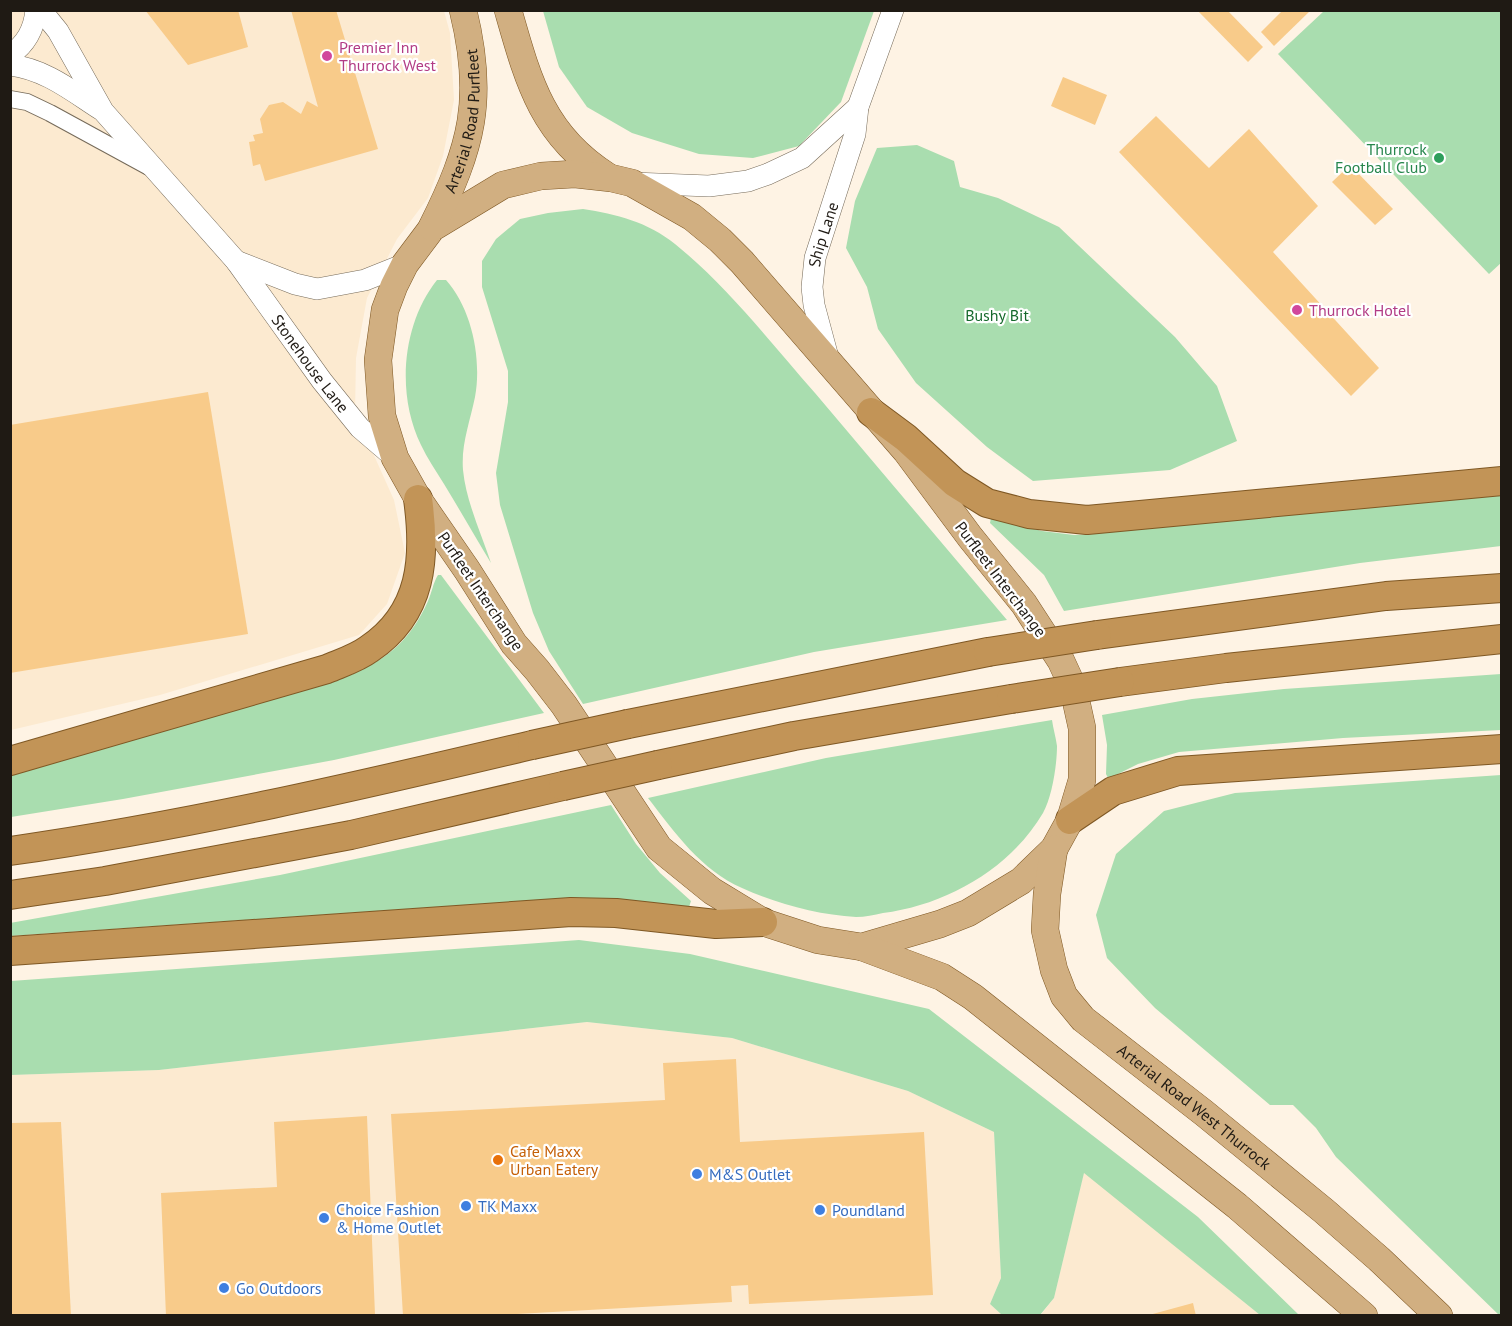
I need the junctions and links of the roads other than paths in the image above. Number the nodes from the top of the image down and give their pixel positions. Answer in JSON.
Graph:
{"nodes":[{"id":1,"x":36,"y":10,"type":"edge"},
{"id":2,"x":41,"y":10,"type":"edge"},
{"id":3,"x":463,"y":10,"type":"edge"},
{"id":4,"x":508,"y":10,"type":"edge"},
{"id":5,"x":893,"y":10,"type":"edge"},
{"id":6,"x":10,"y":55,"type":"edge"},
{"id":7,"x":10,"y":65,"type":"edge"},
{"id":8,"x":10,"y":99,"type":"edge"},
{"id":9,"x":858,"y":106,"type":"junction"},
{"id":10,"x":103,"y":111,"type":"junction"},
{"id":11,"x":155,"y":170,"type":"junction"},
{"id":12,"x":622,"y":181,"type":"junction"},
{"id":13,"x":432,"y":228,"type":"junction"},
{"id":14,"x":236,"y":261,"type":"junction"},
{"id":15,"x":405,"y":264,"type":"junction"},
{"id":16,"x":830,"y":364,"type":"junction"},
{"id":17,"x":871,"y":412,"type":"junction"},
{"id":18,"x":395,"y":458,"type":"junction"},
{"id":19,"x":1502,"y":481,"type":"edge"},
{"id":20,"x":418,"y":499,"type":"junction"},
{"id":21,"x":1502,"y":588,"type":"edge"},
{"id":22,"x":1502,"y":639,"type":"edge"},
{"id":23,"x":1502,"y":749,"type":"edge"},
{"id":24,"x":10,"y":761,"type":"edge"},
{"id":25,"x":1071,"y":820,"type":"junction"},
{"id":26,"x":1054,"y":849,"type":"junction"},
{"id":27,"x":10,"y":851,"type":"edge"},
{"id":28,"x":10,"y":895,"type":"edge"},
{"id":29,"x":764,"y":922,"type":"junction"},
{"id":30,"x":862,"y":947,"type":"junction"},
{"id":31,"x":10,"y":951,"type":"edge"},
{"id":32,"x":1364,"y":1316,"type":"edge"},
{"id":33,"x":1439,"y":1316,"type":"edge"}],
"edges":[{"from":1,"to":6,"type":"street"},
{"from":2,"to":10,"type":"street","name":"Stonehouse Lane"},
{"from":3,"to":13,"type":"main road","name":"Arterial Road Purfleet"},
{"from":4,"to":12,"type":"main road"},
{"from":5,"to":9,"type":"street","name":"Ship Lane"},
{"from":7,"to":10,"type":"street","name":"Stonehouse Lane"},
{"from":8,"to":11,"type":"street"},
{"from":9,"to":12,"type":"street","name":"Ship Lane"},
{"from":9,"to":16,"type":"street","name":"Ship Lane"},
{"from":10,"to":11,"type":"street","name":"Stonehouse Lane"},
{"from":11,"to":14,"type":"street","name":"Stonehouse Lane"},
{"from":12,"to":13,"type":"main road","name":"Purfleet Interchange"},
{"from":12,"to":16,"type":"main road","name":"Purfleet Interchange"},
{"from":13,"to":15,"type":"main road","name":"Purfleet Interchange"},
{"from":14,"to":15,"type":"street","name":"Stonehouse Lane"},
{"from":14,"to":18,"type":"street","name":"Stonehouse Lane"},
{"from":15,"to":18,"type":"main road","name":"Purfleet Interchange"},
{"from":16,"to":17,"type":"main road","name":"Purfleet Interchange"},
{"from":17,"to":19,"type":"highway"},
{"from":17,"to":25,"type":"main road","name":"Purfleet Interchange"},
{"from":18,"to":20,"type":"main road","name":"Purfleet Interchange"},
{"from":20,"to":24,"type":"highway"},
{"from":20,"to":29,"type":"main road","name":"Purfleet Interchange"},
{"from":21,"to":27,"type":"highway","bridge":true},
{"from":22,"to":28,"type":"highway","bridge":true},
{"from":23,"to":25,"type":"highway"},
{"from":25,"to":26,"type":"main road","name":"Purfleet Interchange"},
{"from":26,"to":30,"type":"main road","name":"Purfleet Interchange"},
{"from":26,"to":33,"type":"main road","name":"Arterial Road West Thurrock"},
{"from":29,"to":30,"type":"main road","name":"Purfleet Interchange"},
{"from":29,"to":31,"type":"highway"},
{"from":30,"to":32,"type":"main road"}]}
